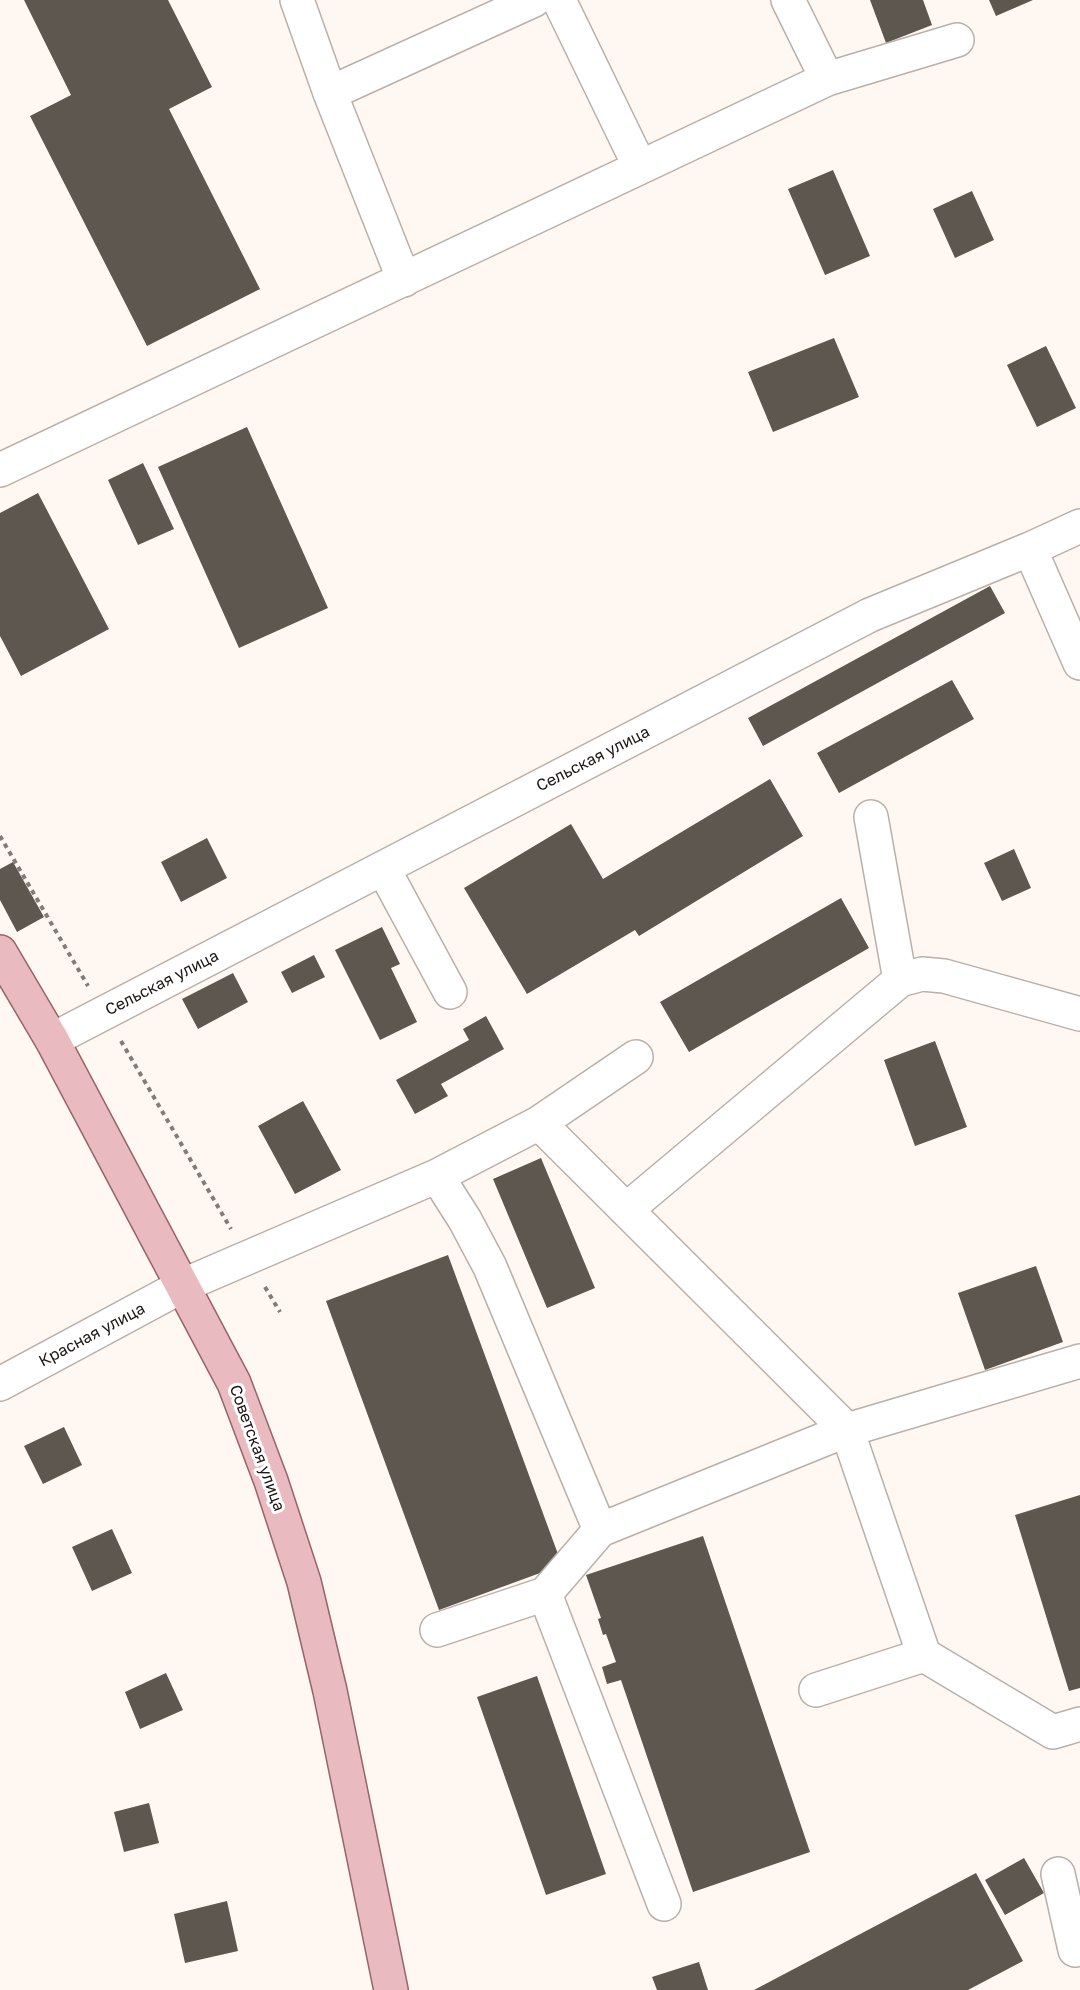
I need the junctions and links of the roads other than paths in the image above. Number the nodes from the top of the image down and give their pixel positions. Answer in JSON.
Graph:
{"nodes":[{"id":1,"x":297,"y":0,"type":"edge"},
{"id":2,"x":534,"y":0,"type":"edge"},
{"id":3,"x":559,"y":0,"type":"edge"},
{"id":4,"x":788,"y":0,"type":"edge"},
{"id":5,"x":957,"y":40,"type":"dead end"},
{"id":6,"x":827,"y":79,"type":"junction"},
{"id":7,"x":330,"y":93,"type":"junction"},
{"id":8,"x":640,"y":167,"type":"junction"},
{"id":9,"x":404,"y":280,"type":"junction"},
{"id":10,"x":0,"y":470,"type":"edge"},
{"id":11,"x":1080,"y":526,"type":"edge"},
{"id":12,"x":1030,"y":549,"type":"junction"},
{"id":13,"x":1080,"y":663,"type":"edge"},
{"id":14,"x":871,"y":817,"type":"dead end"},
{"id":15,"x":383,"y":868,"type":"junction"},
{"id":16,"x":0,"y":952,"type":"edge"},
{"id":17,"x":900,"y":980,"type":"junction"},
{"id":18,"x":450,"y":992,"type":"dead end"},
{"id":19,"x":1080,"y":1014,"type":"edge"},
{"id":20,"x":52,"y":1040,"type":"junction"},
{"id":21,"x":636,"y":1057,"type":"dead end"},
{"id":22,"x":539,"y":1123,"type":"junction"},
{"id":23,"x":437,"y":1176,"type":"junction"},
{"id":24,"x":626,"y":1210,"type":"junction"},
{"id":25,"x":184,"y":1285,"type":"junction"},
{"id":26,"x":1080,"y":1361,"type":"edge"},
{"id":27,"x":0,"y":1384,"type":"edge"},
{"id":28,"x":847,"y":1430,"type":"junction"},
{"id":29,"x":600,"y":1530,"type":"junction"},
{"id":30,"x":545,"y":1594,"type":"junction"},
{"id":31,"x":437,"y":1630,"type":"dead end"},
{"id":32,"x":924,"y":1655,"type":"junction"},
{"id":33,"x":816,"y":1689,"type":"dead end"},
{"id":34,"x":1080,"y":1724,"type":"edge"},
{"id":35,"x":1058,"y":1874,"type":"dead end"},
{"id":36,"x":664,"y":1904,"type":"dead end"},
{"id":37,"x":1078,"y":1954,"type":"edge"},
{"id":38,"x":391,"y":1990,"type":"edge"}],
"edges":[{"from":1,"to":7,"type":"street"},
{"from":2,"to":7,"type":"street"},
{"from":3,"to":8,"type":"street"},
{"from":4,"to":6,"type":"street"},
{"from":5,"to":6,"type":"street"},
{"from":6,"to":8,"type":"street"},
{"from":7,"to":9,"type":"street"},
{"from":8,"to":9,"type":"street"},
{"from":9,"to":10,"type":"street"},
{"from":11,"to":12,"type":"street","name":"Сельская улица"},
{"from":12,"to":13,"type":"street"},
{"from":12,"to":15,"type":"street","name":"Сельская улица"},
{"from":14,"to":17,"type":"street"},
{"from":15,"to":18,"type":"street"},
{"from":15,"to":20,"type":"street","name":"Сельская улица"},
{"from":16,"to":20,"type":"main road","name":"Советская улица"},
{"from":17,"to":19,"type":"street"},
{"from":17,"to":24,"type":"street"},
{"from":20,"to":25,"type":"main road","name":"Советская улица"},
{"from":21,"to":22,"type":"street","name":"Красная улица"},
{"from":22,"to":23,"type":"street","name":"Красная улица"},
{"from":22,"to":24,"type":"street"},
{"from":23,"to":25,"type":"street","name":"Красная улица"},
{"from":23,"to":29,"type":"street"},
{"from":24,"to":28,"type":"street"},
{"from":25,"to":27,"type":"street","name":"Красная улица"},
{"from":25,"to":38,"type":"main road","name":"Советская улица"},
{"from":26,"to":28,"type":"street"},
{"from":28,"to":29,"type":"street"},
{"from":28,"to":32,"type":"street"},
{"from":29,"to":30,"type":"street"},
{"from":30,"to":31,"type":"street"},
{"from":30,"to":36,"type":"street"},
{"from":32,"to":33,"type":"street"},
{"from":32,"to":34,"type":"street"},
{"from":35,"to":37,"type":"street"}]}
